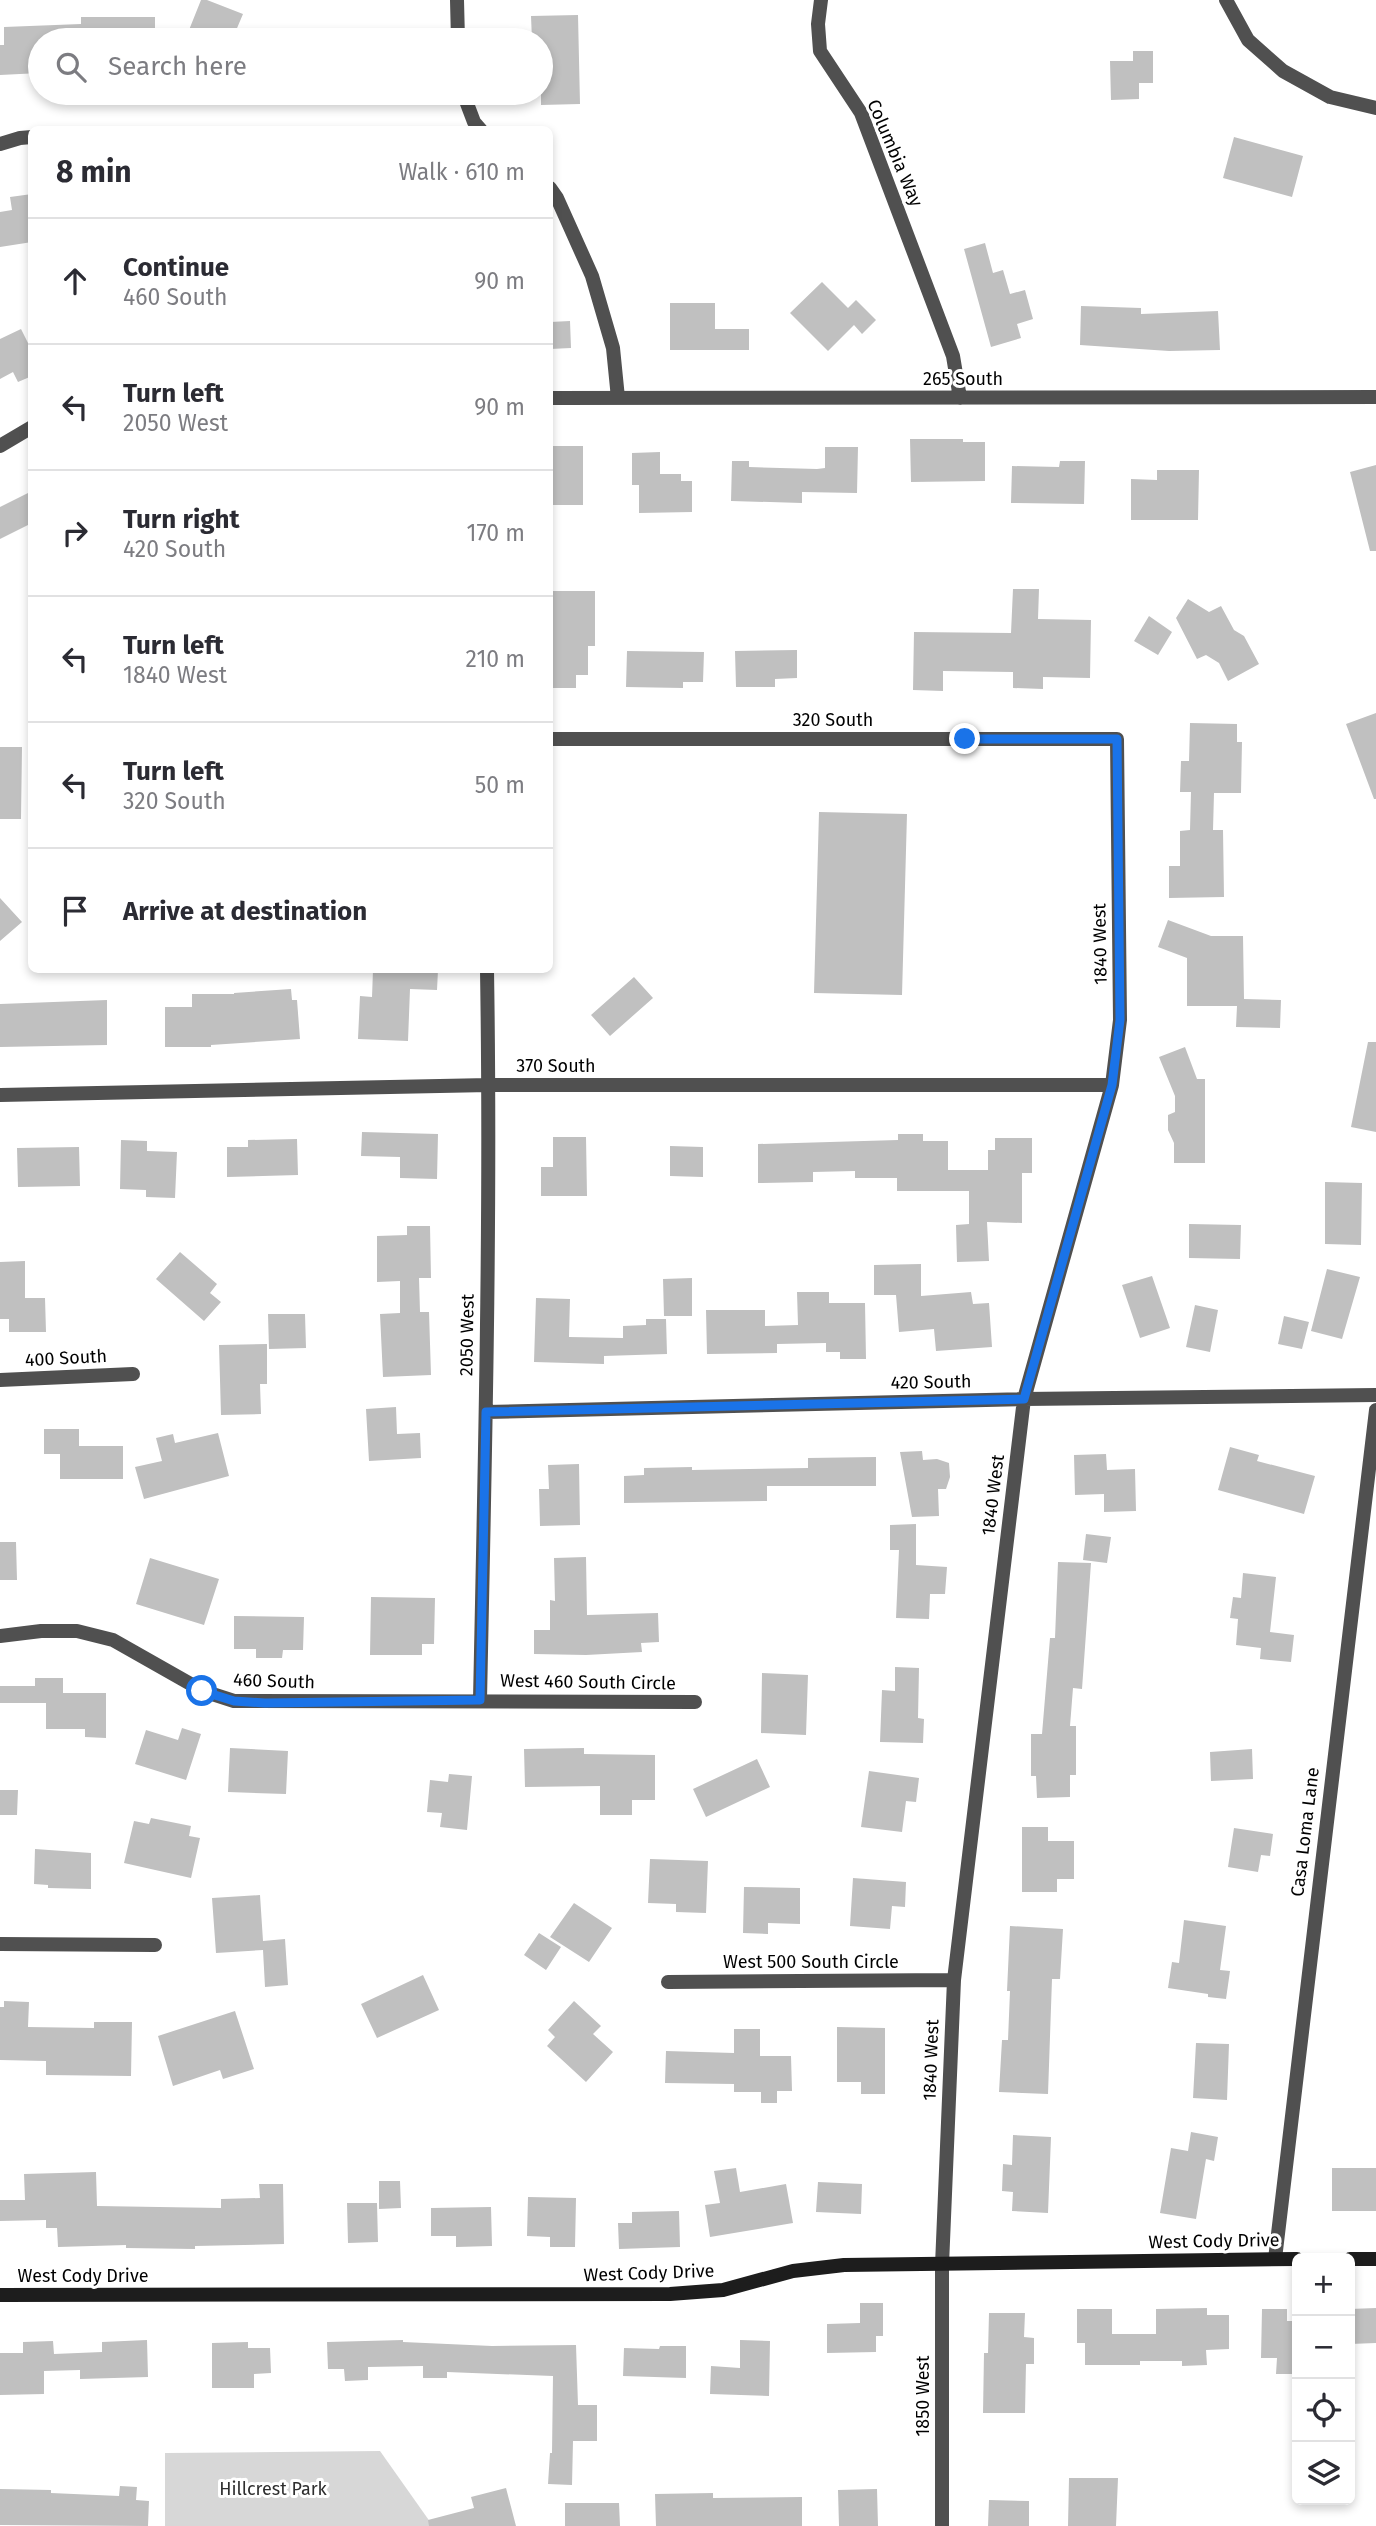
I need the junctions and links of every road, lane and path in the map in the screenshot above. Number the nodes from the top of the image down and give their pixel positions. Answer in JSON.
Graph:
{"nodes":[{"id":1,"x":457,"y":0,"type":"edge"},
{"id":2,"x":821,"y":0,"type":"edge"},
{"id":3,"x":1226,"y":0,"type":"edge"},
{"id":4,"x":458,"y":28,"type":"edge"},
{"id":5,"x":468,"y":105,"type":"edge"},
{"id":6,"x":1376,"y":108,"type":"edge"},
{"id":7,"x":478,"y":126,"type":"edge"},
{"id":8,"x":28,"y":137,"type":"edge"},
{"id":9,"x":0,"y":145,"type":"edge"},
{"id":10,"x":553,"y":192,"type":"edge"},
{"id":11,"x":1376,"y":397,"type":"edge"},
{"id":12,"x":553,"y":398,"type":"edge"},
{"id":13,"x":618,"y":398,"type":"junction"},
{"id":14,"x":960,"y":398,"type":"junction"},
{"id":15,"x":28,"y":429,"type":"edge"},
{"id":16,"x":0,"y":446,"type":"edge"},
{"id":17,"x":553,"y":739,"type":"edge"},
{"id":18,"x":1117,"y":739,"type":"joint"},
{"id":19,"x":487,"y":973,"type":"edge"},
{"id":20,"x":489,"y":1085,"type":"junction"},
{"id":21,"x":1112,"y":1085,"type":"junction"},
{"id":22,"x":0,"y":1095,"type":"edge"},
{"id":23,"x":133,"y":1374,"type":"dead end"},
{"id":24,"x":0,"y":1380,"type":"edge"},
{"id":25,"x":1376,"y":1395,"type":"edge"},
{"id":26,"x":1024,"y":1399,"type":"junction"},
{"id":27,"x":1376,"y":1410,"type":"edge"},
{"id":28,"x":486,"y":1412,"type":"junction"},
{"id":29,"x":0,"y":1636,"type":"edge"},
{"id":30,"x":480,"y":1700,"type":"junction"},
{"id":31,"x":695,"y":1702,"type":"dead end"},
{"id":32,"x":0,"y":1944,"type":"edge"},
{"id":33,"x":155,"y":1945,"type":"dead end"},
{"id":34,"x":954,"y":1980,"type":"junction"},
{"id":35,"x":668,"y":1982,"type":"dead end"},
{"id":36,"x":1275,"y":2259,"type":"junction"},
{"id":37,"x":1292,"y":2259,"type":"edge"},
{"id":38,"x":1355,"y":2259,"type":"edge"},
{"id":39,"x":1376,"y":2259,"type":"edge"},
{"id":40,"x":942,"y":2265,"type":"junction"},
{"id":41,"x":0,"y":2295,"type":"edge"},
{"id":42,"x":942,"y":2526,"type":"edge"}],
"edges":[{"from":1,"to":4,"type":"street"},
{"from":2,"to":14,"type":"street","name":"Columbia Way"},
{"from":3,"to":6,"type":"street"},
{"from":5,"to":7,"type":"street"},
{"from":8,"to":9,"type":"street"},
{"from":10,"to":13,"type":"street"},
{"from":11,"to":14,"type":"street","name":"265 South"},
{"from":12,"to":13,"type":"street","name":"265 South"},
{"from":13,"to":14,"type":"street","name":"265 South"},
{"from":15,"to":16,"type":"street"},
{"from":17,"to":18,"type":"street","name":"320 South"},
{"from":18,"to":21,"type":"street","name":"1840 West"},
{"from":19,"to":20,"type":"street","name":"2050 West"},
{"from":20,"to":21,"type":"street","name":"370 South"},
{"from":20,"to":22,"type":"street","name":"370 South"},
{"from":20,"to":28,"type":"street","name":"2050 West"},
{"from":21,"to":26,"type":"street","name":"1840 West"},
{"from":23,"to":24,"type":"street","name":"400 South"},
{"from":25,"to":26,"type":"street","name":"420 South"},
{"from":26,"to":28,"type":"street","name":"420 South"},
{"from":26,"to":34,"type":"street","name":"1840 West"},
{"from":27,"to":36,"type":"street","name":"Casa Loma Lane"},
{"from":28,"to":30,"type":"street","name":"2050 West"},
{"from":29,"to":30,"type":"street","name":"460 South"},
{"from":30,"to":31,"type":"street","name":"West 460 South Circle"},
{"from":32,"to":33,"type":"street"},
{"from":34,"to":35,"type":"street","name":"West 500 South Circle"},
{"from":34,"to":40,"type":"street","name":"1840 West"},
{"from":36,"to":37,"type":"street","name":"West Cody Drive"},
{"from":36,"to":40,"type":"street","name":"West Cody Drive"},
{"from":38,"to":39,"type":"street"},
{"from":40,"to":41,"type":"street","name":"West Cody Drive"},
{"from":40,"to":42,"type":"street","name":"1850 West"}]}
